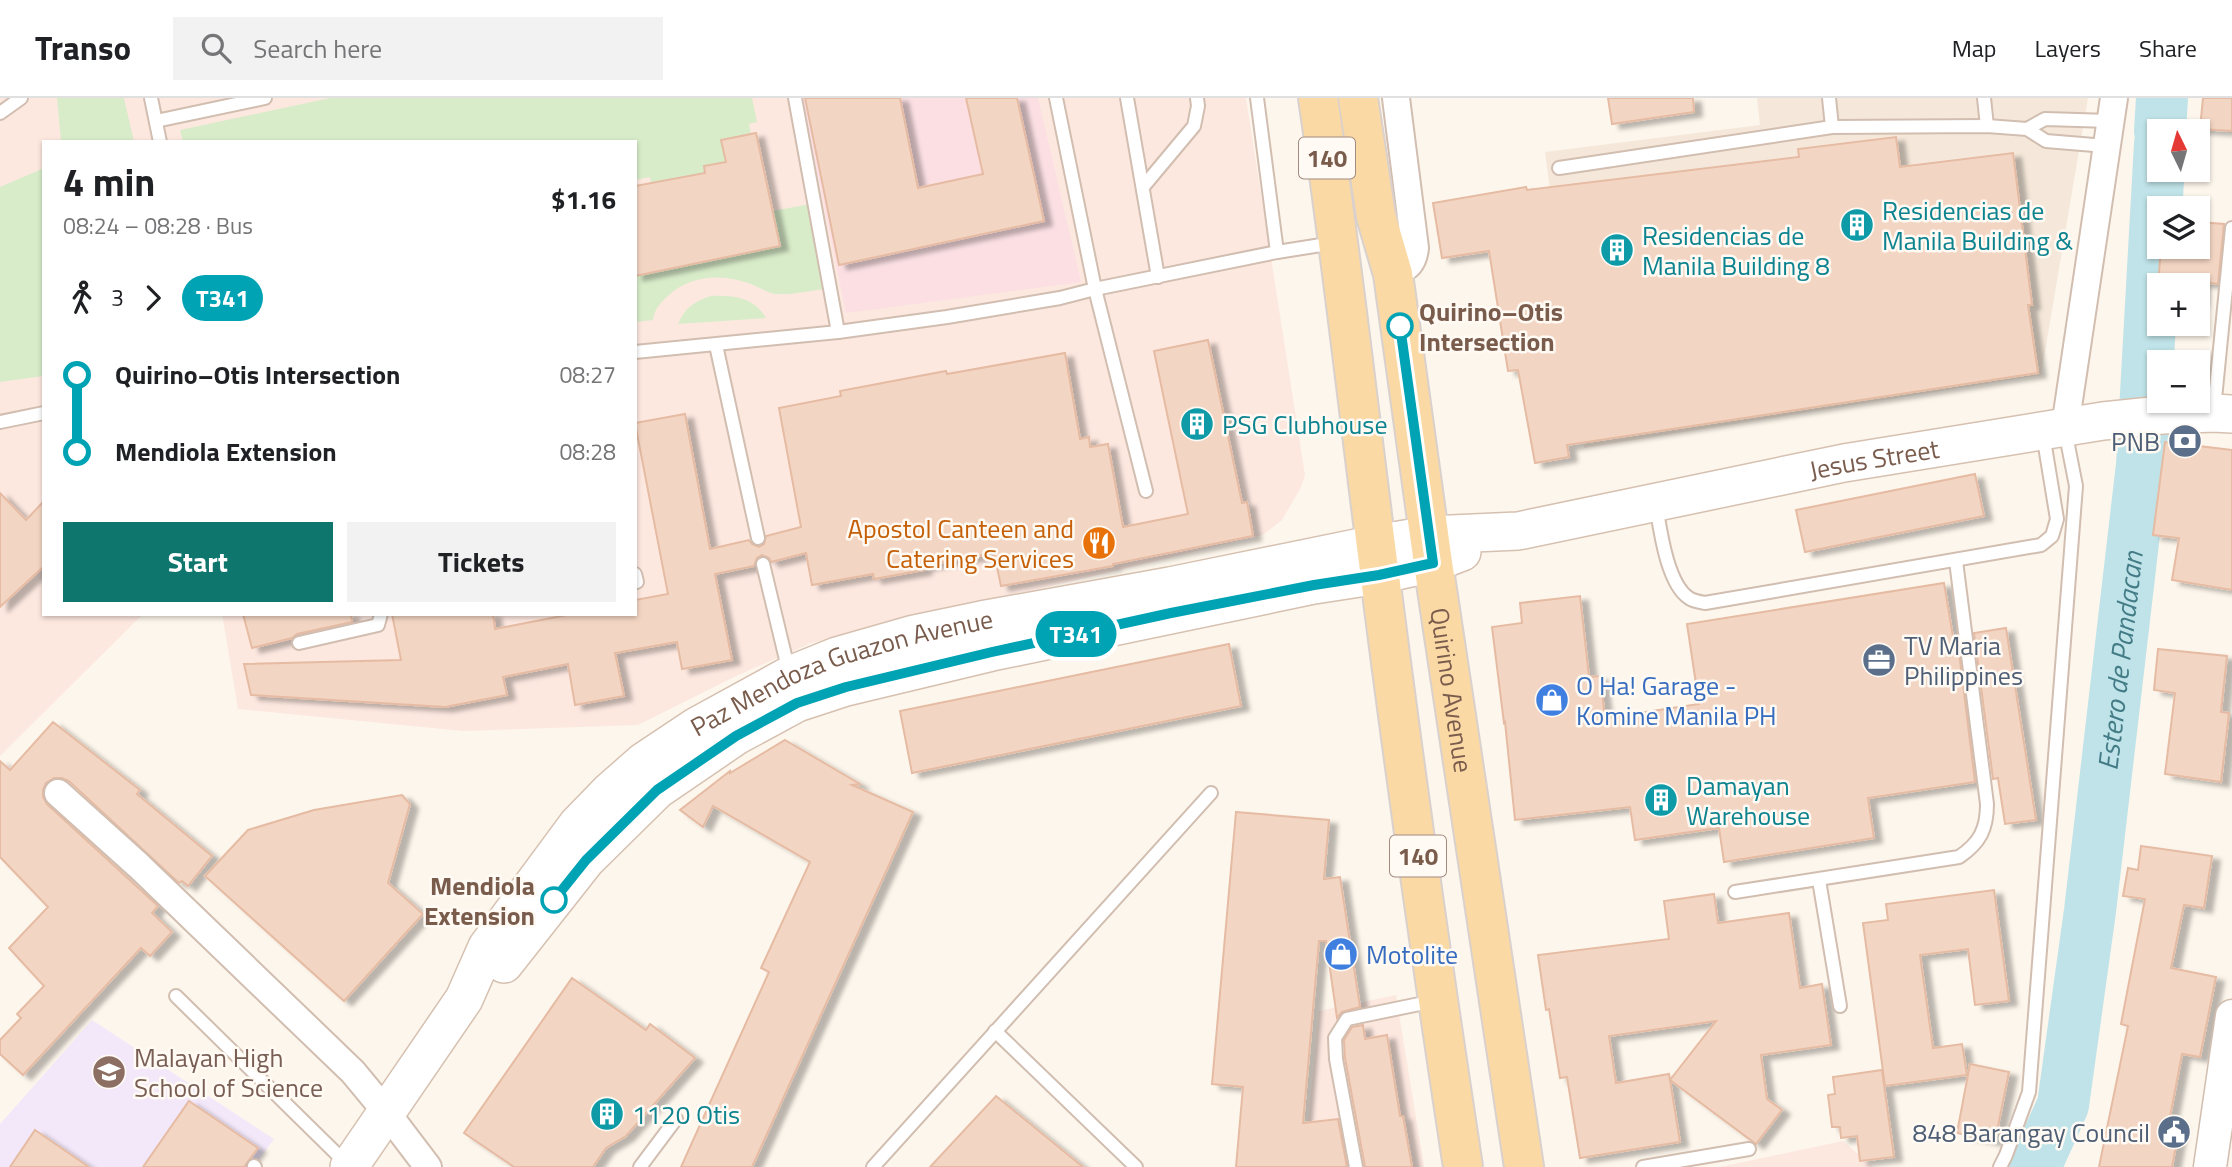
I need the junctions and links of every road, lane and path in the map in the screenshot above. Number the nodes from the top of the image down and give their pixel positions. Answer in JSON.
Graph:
{"nodes":[{"id":1,"x":21,"y":98,"type":"edge"},
{"id":2,"x":150,"y":98,"type":"edge"},
{"id":3,"x":265,"y":98,"type":"edge"},
{"id":4,"x":795,"y":98,"type":"edge"},
{"id":5,"x":1056,"y":98,"type":"edge"},
{"id":6,"x":1127,"y":98,"type":"edge"},
{"id":7,"x":1197,"y":98,"type":"edge"},
{"id":8,"x":1257,"y":98,"type":"edge"},
{"id":9,"x":1318,"y":98,"type":"edge"},
{"id":10,"x":1358,"y":98,"type":"edge"},
{"id":11,"x":1396,"y":98,"type":"edge"},
{"id":12,"x":1829,"y":98,"type":"edge"},
{"id":13,"x":1984,"y":98,"type":"edge"},
{"id":14,"x":0,"y":113,"type":"edge"},
{"id":15,"x":156,"y":121,"type":"junction"},
{"id":16,"x":2110,"y":122,"type":"edge"},
{"id":17,"x":1987,"y":126,"type":"junction"},
{"id":18,"x":1832,"y":127,"type":"junction"},
{"id":19,"x":2027,"y":130,"type":"junction"},
{"id":20,"x":160,"y":140,"type":"edge"},
{"id":21,"x":1559,"y":167,"type":"dead end"},
{"id":22,"x":1143,"y":187,"type":"junction"},
{"id":23,"x":2232,"y":228,"type":"edge"},
{"id":24,"x":1337,"y":230,"type":"junction"},
{"id":25,"x":1277,"y":252,"type":"junction"},
{"id":26,"x":1393,"y":274,"type":"junction"},
{"id":27,"x":1158,"y":276,"type":"junction"},
{"id":28,"x":1095,"y":289,"type":"junction"},
{"id":29,"x":838,"y":332,"type":"junction"},
{"id":30,"x":716,"y":345,"type":"junction"},
{"id":31,"x":637,"y":352,"type":"edge"},
{"id":32,"x":42,"y":413,"type":"edge"},
{"id":33,"x":2223,"y":414,"type":"edge"},
{"id":34,"x":0,"y":422,"type":"edge"},
{"id":35,"x":2054,"y":429,"type":"junction"},
{"id":36,"x":1146,"y":491,"type":"dead end"},
{"id":37,"x":1656,"y":503,"type":"junction"},
{"id":38,"x":758,"y":538,"type":"dead end"},
{"id":39,"x":1431,"y":549,"type":"junction"},
{"id":40,"x":1378,"y":560,"type":"junction"},
{"id":41,"x":1956,"y":561,"type":"junction"},
{"id":42,"x":763,"y":564,"type":"dead end"},
{"id":43,"x":380,"y":616,"type":"edge"},
{"id":44,"x":299,"y":643,"type":"dead end"},
{"id":45,"x":793,"y":689,"type":"junction"},
{"id":46,"x":58,"y":793,"type":"dead end"},
{"id":47,"x":1210,"y":793,"type":"dead end"},
{"id":48,"x":1819,"y":880,"type":"junction"},
{"id":49,"x":1735,"y":892,"type":"dead end"},
{"id":50,"x":1494,"y":968,"type":"junction"},
{"id":51,"x":1436,"y":988,"type":"junction"},
{"id":52,"x":176,"y":996,"type":"dead end"},
{"id":53,"x":1840,"y":1006,"type":"dead end"},
{"id":54,"x":2232,"y":1016,"type":"edge"},
{"id":55,"x":995,"y":1031,"type":"junction"},
{"id":56,"x":387,"y":1113,"type":"junction"},
{"id":57,"x":676,"y":1119,"type":"dead end"},
{"id":58,"x":1749,"y":1149,"type":"dead end"},
{"id":59,"x":2218,"y":1160,"type":"edge"},
{"id":60,"x":349,"y":1167,"type":"edge"},
{"id":61,"x":428,"y":1167,"type":"edge"},
{"id":62,"x":640,"y":1167,"type":"edge"},
{"id":63,"x":873,"y":1167,"type":"edge"},
{"id":64,"x":1136,"y":1167,"type":"edge"},
{"id":65,"x":1356,"y":1167,"type":"edge"},
{"id":66,"x":1463,"y":1167,"type":"edge"},
{"id":67,"x":1524,"y":1167,"type":"edge"},
{"id":68,"x":1643,"y":1167,"type":"edge"},
{"id":69,"x":2000,"y":1167,"type":"edge"}],
"edges":[{"from":1,"to":14,"type":"lane"},
{"from":2,"to":15,"type":"lane"},
{"from":3,"to":15,"type":"lane"},
{"from":4,"to":29,"type":"lane"},
{"from":5,"to":28,"type":"lane"},
{"from":6,"to":22,"type":"lane"},
{"from":7,"to":22,"type":"lane"},
{"from":8,"to":25,"type":"lane"},
{"from":9,"to":24,"type":"main road","number":"140"},
{"from":10,"to":26,"type":"main road","name":"Quirino Avenue","number":"140"},
{"from":11,"to":26,"type":"street"},
{"from":12,"to":18,"type":"lane"},
{"from":13,"to":17,"type":"lane"},
{"from":15,"to":20,"type":"lane"},
{"from":16,"to":19,"type":"lane"},
{"from":16,"to":19,"type":"lane"},
{"from":16,"to":35,"type":"street"},
{"from":17,"to":18,"type":"lane"},
{"from":17,"to":19,"type":"lane"},
{"from":18,"to":21,"type":"lane"},
{"from":22,"to":27,"type":"lane"},
{"from":23,"to":33,"type":"lane"},
{"from":24,"to":25,"type":"lane"},
{"from":24,"to":40,"type":"main road","name":"Quirino Avenue","number":"140"},
{"from":25,"to":27,"type":"lane"},
{"from":26,"to":39,"type":"main road","name":"Quirino Avenue","number":"140"},
{"from":27,"to":28,"type":"lane"},
{"from":28,"to":29,"type":"lane"},
{"from":28,"to":36,"type":"lane"},
{"from":29,"to":30,"type":"lane"},
{"from":30,"to":31,"type":"lane"},
{"from":30,"to":38,"type":"lane"},
{"from":32,"to":34,"type":"lane"},
{"from":33,"to":35,"type":"main road","name":"Jesus Street"},
{"from":35,"to":37,"type":"main road","name":"Jesus Street"},
{"from":35,"to":41,"type":"lane"},
{"from":35,"to":69,"type":"lane"},
{"from":37,"to":39,"type":"main road","name":"Jesus Street"},
{"from":37,"to":41,"type":"lane"},
{"from":39,"to":40,"type":"main road","name":"Paz Mendoza Guazon Avenue"},
{"from":39,"to":50,"type":"main road","name":"Quirino Avenue","number":"140"},
{"from":40,"to":45,"type":"main road","name":"Paz Mendoza Guazon Avenue"},
{"from":40,"to":51,"type":"main road","name":"Quirino Avenue","number":"140"},
{"from":41,"to":48,"type":"lane"},
{"from":42,"to":45,"type":"lane"},
{"from":43,"to":44,"type":"lane"},
{"from":45,"to":56,"type":"main road","name":"Paz Mendoza Guazon Avenue"},
{"from":46,"to":56,"type":"street"},
{"from":47,"to":55,"type":"lane"},
{"from":48,"to":49,"type":"lane"},
{"from":48,"to":53,"type":"lane"},
{"from":50,"to":51,"type":"main road"},
{"from":50,"to":67,"type":"main road","name":"Quirino Avenue","number":"140"},
{"from":51,"to":65,"type":"lane"},
{"from":51,"to":66,"type":"main road","name":"Quirino Avenue","number":"140"},
{"from":52,"to":60,"type":"lane"},
{"from":54,"to":59,"type":"street"},
{"from":55,"to":63,"type":"lane"},
{"from":55,"to":64,"type":"lane"},
{"from":56,"to":60,"type":"main road","name":"Paz Mendoza Guazon Avenue"},
{"from":56,"to":61,"type":"street"},
{"from":57,"to":62,"type":"lane"},
{"from":58,"to":68,"type":"lane"}]}
